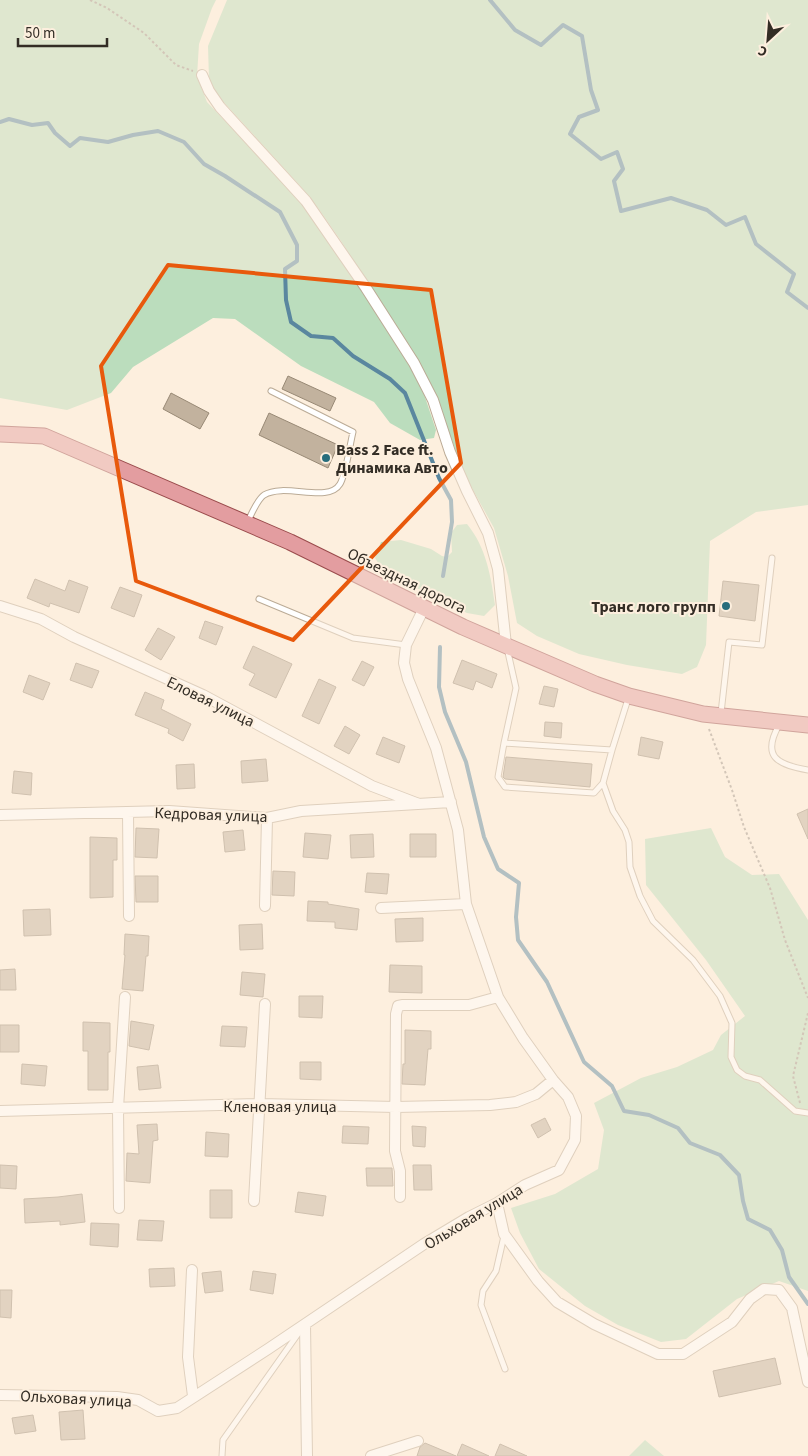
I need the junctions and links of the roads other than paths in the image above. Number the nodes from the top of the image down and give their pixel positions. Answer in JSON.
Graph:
{"nodes":[{"id":1,"x":202,"y":75,"type":"road end"},
{"id":2,"x":271,"y":390,"type":"dead end"},
{"id":3,"x":0,"y":434,"type":"edge"},
{"id":4,"x":246,"y":524,"type":"junction"},
{"id":5,"x":772,"y":558,"type":"dead end"},
{"id":6,"x":259,"y":599,"type":"dead end"},
{"id":7,"x":0,"y":606,"type":"edge"},
{"id":8,"x":424,"y":608,"type":"junction"},
{"id":9,"x":406,"y":645,"type":"junction"},
{"id":10,"x":506,"y":645,"type":"junction"},
{"id":11,"x":629,"y":696,"type":"junction"},
{"id":12,"x":720,"y":716,"type":"junction"},
{"id":13,"x":781,"y":722,"type":"junction"},
{"id":14,"x":808,"y":724,"type":"edge"},
{"id":15,"x":504,"y":743,"type":"junction"},
{"id":16,"x":612,"y":750,"type":"junction"},
{"id":17,"x":808,"y":770,"type":"edge"},
{"id":18,"x":603,"y":783,"type":"junction"},
{"id":19,"x":451,"y":802,"type":"junction"},
{"id":20,"x":419,"y":804,"type":"junction"},
{"id":21,"x":128,"y":812,"type":"junction"},
{"id":22,"x":0,"y":815,"type":"edge"},
{"id":23,"x":267,"y":818,"type":"junction"},
{"id":24,"x":466,"y":904,"type":"junction"},
{"id":25,"x":265,"y":906,"type":"dead end"},
{"id":26,"x":381,"y":908,"type":"dead end"},
{"id":27,"x":129,"y":916,"type":"dead end"},
{"id":28,"x":125,"y":997,"type":"dead end"},
{"id":29,"x":498,"y":997,"type":"junction"},
{"id":30,"x":265,"y":1004,"type":"dead end"},
{"id":31,"x":553,"y":1080,"type":"junction"},
{"id":32,"x":260,"y":1104,"type":"junction"},
{"id":33,"x":396,"y":1107,"type":"junction"},
{"id":34,"x":118,"y":1108,"type":"junction"},
{"id":35,"x":0,"y":1111,"type":"edge"},
{"id":36,"x":805,"y":1113,"type":"edge"},
{"id":37,"x":400,"y":1197,"type":"dead end"},
{"id":38,"x":254,"y":1200,"type":"dead end"},
{"id":39,"x":497,"y":1202,"type":"junction"},
{"id":40,"x":119,"y":1208,"type":"dead end"},
{"id":41,"x":504,"y":1234,"type":"junction"},
{"id":42,"x":192,"y":1270,"type":"dead end"},
{"id":43,"x":305,"y":1325,"type":"junction"},
{"id":44,"x":505,"y":1369,"type":"dead end"},
{"id":45,"x":808,"y":1382,"type":"edge"},
{"id":46,"x":0,"y":1395,"type":"edge"},
{"id":47,"x":193,"y":1396,"type":"junction"},
{"id":48,"x":418,"y":1441,"type":"dead end"},
{"id":49,"x":222,"y":1456,"type":"edge"},
{"id":50,"x":307,"y":1456,"type":"edge"},
{"id":51,"x":371,"y":1456,"type":"edge"}],
"edges":[{"from":1,"to":10,"type":"street"},
{"from":2,"to":4,"type":"lane"},
{"from":3,"to":4,"type":"main road","name":"Объездная дорога"},
{"from":4,"to":8,"type":"main road","name":"Объездная дорога"},
{"from":5,"to":12,"type":"lane"},
{"from":6,"to":9,"type":"lane"},
{"from":7,"to":20,"type":"street","name":"Еловая улица"},
{"from":8,"to":9,"type":"street"},
{"from":8,"to":10,"type":"main road","name":"Объездная дорога"},
{"from":9,"to":19,"type":"street","name":"Ольховая улица"},
{"from":10,"to":11,"type":"main road","name":"Объездная дорога"},
{"from":10,"to":15,"type":"lane"},
{"from":11,"to":12,"type":"main road","name":"Объездная дорога"},
{"from":11,"to":16,"type":"lane"},
{"from":12,"to":13,"type":"main road","name":"Объездная дорога"},
{"from":13,"to":14,"type":"main road","name":"Объездная дорога"},
{"from":13,"to":17,"type":"lane"},
{"from":15,"to":16,"type":"lane"},
{"from":15,"to":18,"type":"lane"},
{"from":16,"to":18,"type":"lane"},
{"from":18,"to":36,"type":"lane"},
{"from":19,"to":20,"type":"street","name":"Кедровая улица"},
{"from":19,"to":24,"type":"street","name":"Ольховая улица"},
{"from":20,"to":23,"type":"street","name":"Кедровая улица"},
{"from":21,"to":22,"type":"street","name":"Кедровая улица"},
{"from":21,"to":23,"type":"street","name":"Кедровая улица"},
{"from":21,"to":27,"type":"street"},
{"from":23,"to":25,"type":"street"},
{"from":24,"to":26,"type":"street"},
{"from":24,"to":29,"type":"street","name":"Ольховая улица"},
{"from":28,"to":34,"type":"street"},
{"from":29,"to":31,"type":"street","name":"Ольховая улица"},
{"from":29,"to":33,"type":"street"},
{"from":30,"to":32,"type":"street"},
{"from":31,"to":33,"type":"street","name":"Кленовая улица"},
{"from":31,"to":39,"type":"street","name":"Ольховая улица"},
{"from":32,"to":33,"type":"street","name":"Кленовая улица"},
{"from":32,"to":34,"type":"street","name":"Кленовая улица"},
{"from":32,"to":38,"type":"street"},
{"from":33,"to":37,"type":"street"},
{"from":34,"to":35,"type":"street","name":"Кленовая улица"},
{"from":34,"to":40,"type":"street"},
{"from":39,"to":41,"type":"street"},
{"from":39,"to":43,"type":"street","name":"Ольховая улица"},
{"from":41,"to":44,"type":"lane"},
{"from":41,"to":45,"type":"street"},
{"from":42,"to":47,"type":"street"},
{"from":43,"to":47,"type":"street","name":"Ольховая улица"},
{"from":43,"to":49,"type":"lane"},
{"from":43,"to":50,"type":"street"},
{"from":46,"to":47,"type":"street","name":"Ольховая улица"},
{"from":48,"to":51,"type":"street"}]}
